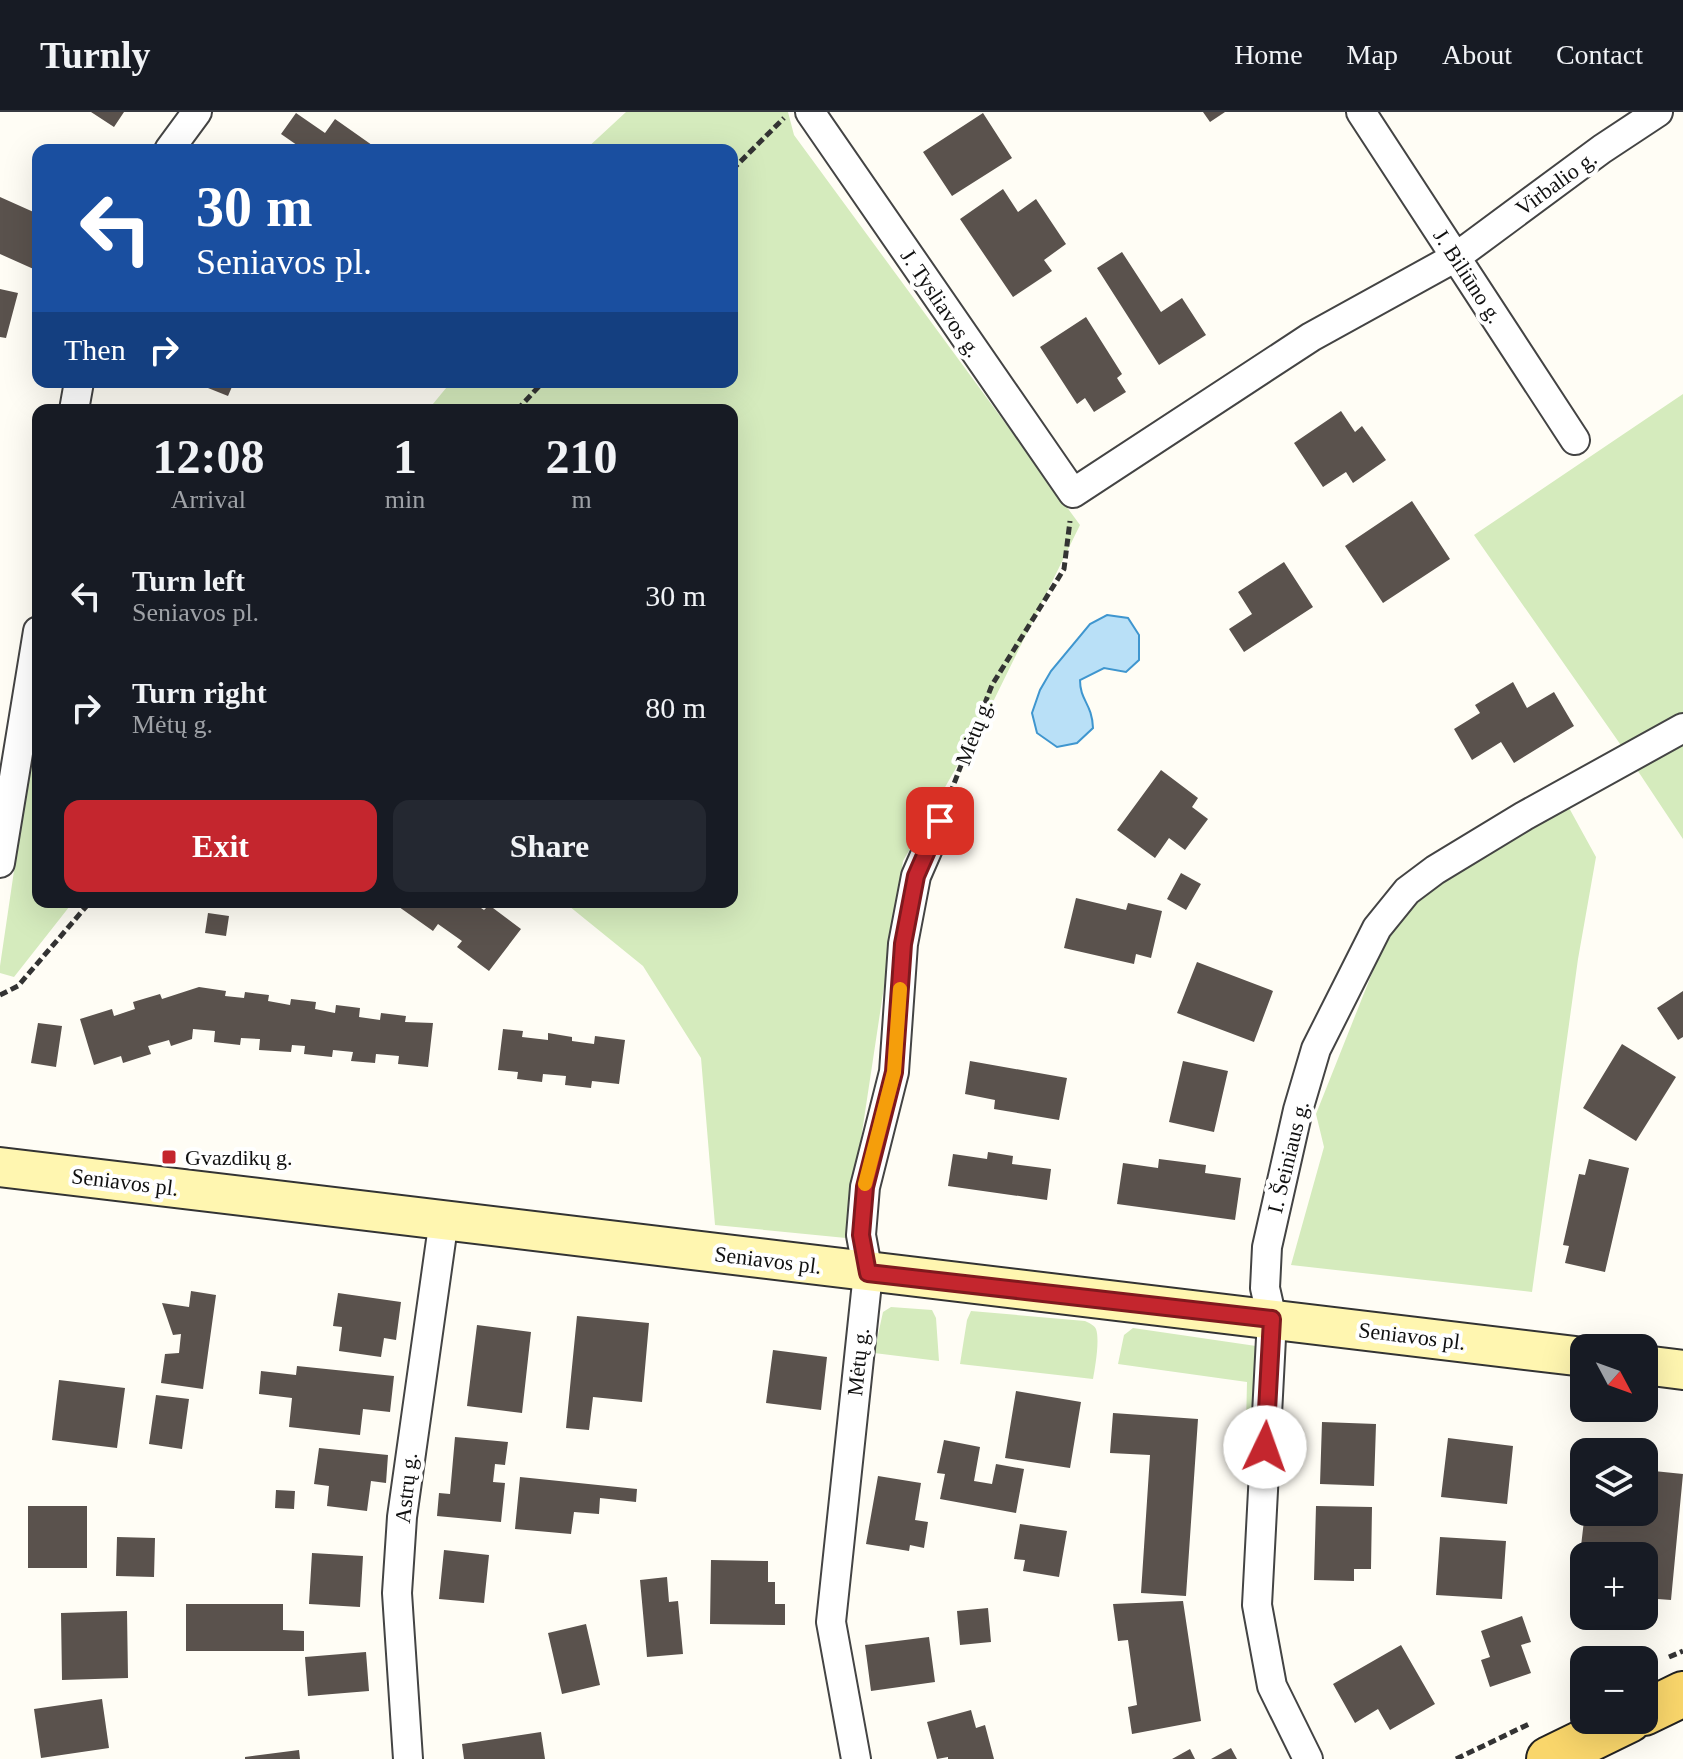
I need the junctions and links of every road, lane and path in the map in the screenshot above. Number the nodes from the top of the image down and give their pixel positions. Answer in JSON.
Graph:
{"nodes":[{"id":1,"x":197,"y":112,"type":"edge"},
{"id":2,"x":790,"y":112,"type":"edge"},
{"id":3,"x":810,"y":112,"type":"edge"},
{"id":4,"x":1361,"y":112,"type":"edge"},
{"id":5,"x":1658,"y":112,"type":"edge"},
{"id":6,"x":173,"y":144,"type":"edge"},
{"id":7,"x":738,"y":164,"type":"edge"},
{"id":8,"x":1456,"y":257,"type":"junction"},
{"id":9,"x":537,"y":388,"type":"edge"},
{"id":10,"x":523,"y":404,"type":"edge"},
{"id":11,"x":1575,"y":440,"type":"dead end"},
{"id":12,"x":1073,"y":493,"type":"junction"},
{"id":13,"x":32,"y":668,"type":"edge"},
{"id":14,"x":1683,"y":728,"type":"edge"},
{"id":15,"x":940,"y":821,"type":"joint"},
{"id":16,"x":0,"y":863,"type":"edge"},
{"id":17,"x":85,"y":908,"type":"edge"},
{"id":18,"x":0,"y":995,"type":"edge"},
{"id":19,"x":0,"y":1167,"type":"edge"},
{"id":20,"x":444,"y":1219,"type":"junction"},
{"id":21,"x":868,"y":1273,"type":"junction"},
{"id":22,"x":1272,"y":1319,"type":"junction"},
{"id":23,"x":1570,"y":1355,"type":"edge"},
{"id":24,"x":1658,"y":1367,"type":"edge"},
{"id":25,"x":1683,"y":1370,"type":"edge"},
{"id":26,"x":1683,"y":1694,"type":"edge"},
{"id":27,"x":1658,"y":1706,"type":"edge"},
{"id":28,"x":1570,"y":1733,"type":"edge"},
{"id":29,"x":1545,"y":1739,"type":"edge"},
{"id":30,"x":408,"y":1759,"type":"edge"},
{"id":31,"x":856,"y":1759,"type":"edge"},
{"id":32,"x":1308,"y":1759,"type":"edge"},
{"id":33,"x":1456,"y":1759,"type":"edge"}],
"edges":[{"from":1,"to":6,"type":"street"},
{"from":2,"to":7,"type":"path"},
{"from":3,"to":12,"type":"street","name":"J. Tysliavos g."},
{"from":4,"to":8,"type":"street","name":"J. Biliūno g."},
{"from":5,"to":8,"type":"street","name":"Virbalio g."},
{"from":8,"to":11,"type":"street","name":"J. Biliūno g."},
{"from":8,"to":12,"type":"street"},
{"from":9,"to":10,"type":"path"},
{"from":12,"to":15,"type":"path","name":"Mėtų g."},
{"from":13,"to":16,"type":"street"},
{"from":14,"to":22,"type":"street","name":"I. Šeiniaus g."},
{"from":15,"to":21,"type":"street","name":"Mėtų g."},
{"from":17,"to":18,"type":"path"},
{"from":19,"to":20,"type":"main road","name":"Seniavos pl."},
{"from":20,"to":21,"type":"main road","name":"Seniavos pl."},
{"from":20,"to":30,"type":"street","name":"Astrų g."},
{"from":21,"to":22,"type":"main road","name":"Seniavos pl."},
{"from":21,"to":31,"type":"street","name":"Mėtų g."},
{"from":22,"to":23,"type":"main road","name":"Seniavos pl."},
{"from":22,"to":32,"type":"street","name":"I. Šeiniaus g."},
{"from":24,"to":25,"type":"main road"},
{"from":26,"to":27,"type":"main road"},
{"from":28,"to":29,"type":"main road"},
{"from":29,"to":33,"type":"path"}]}
